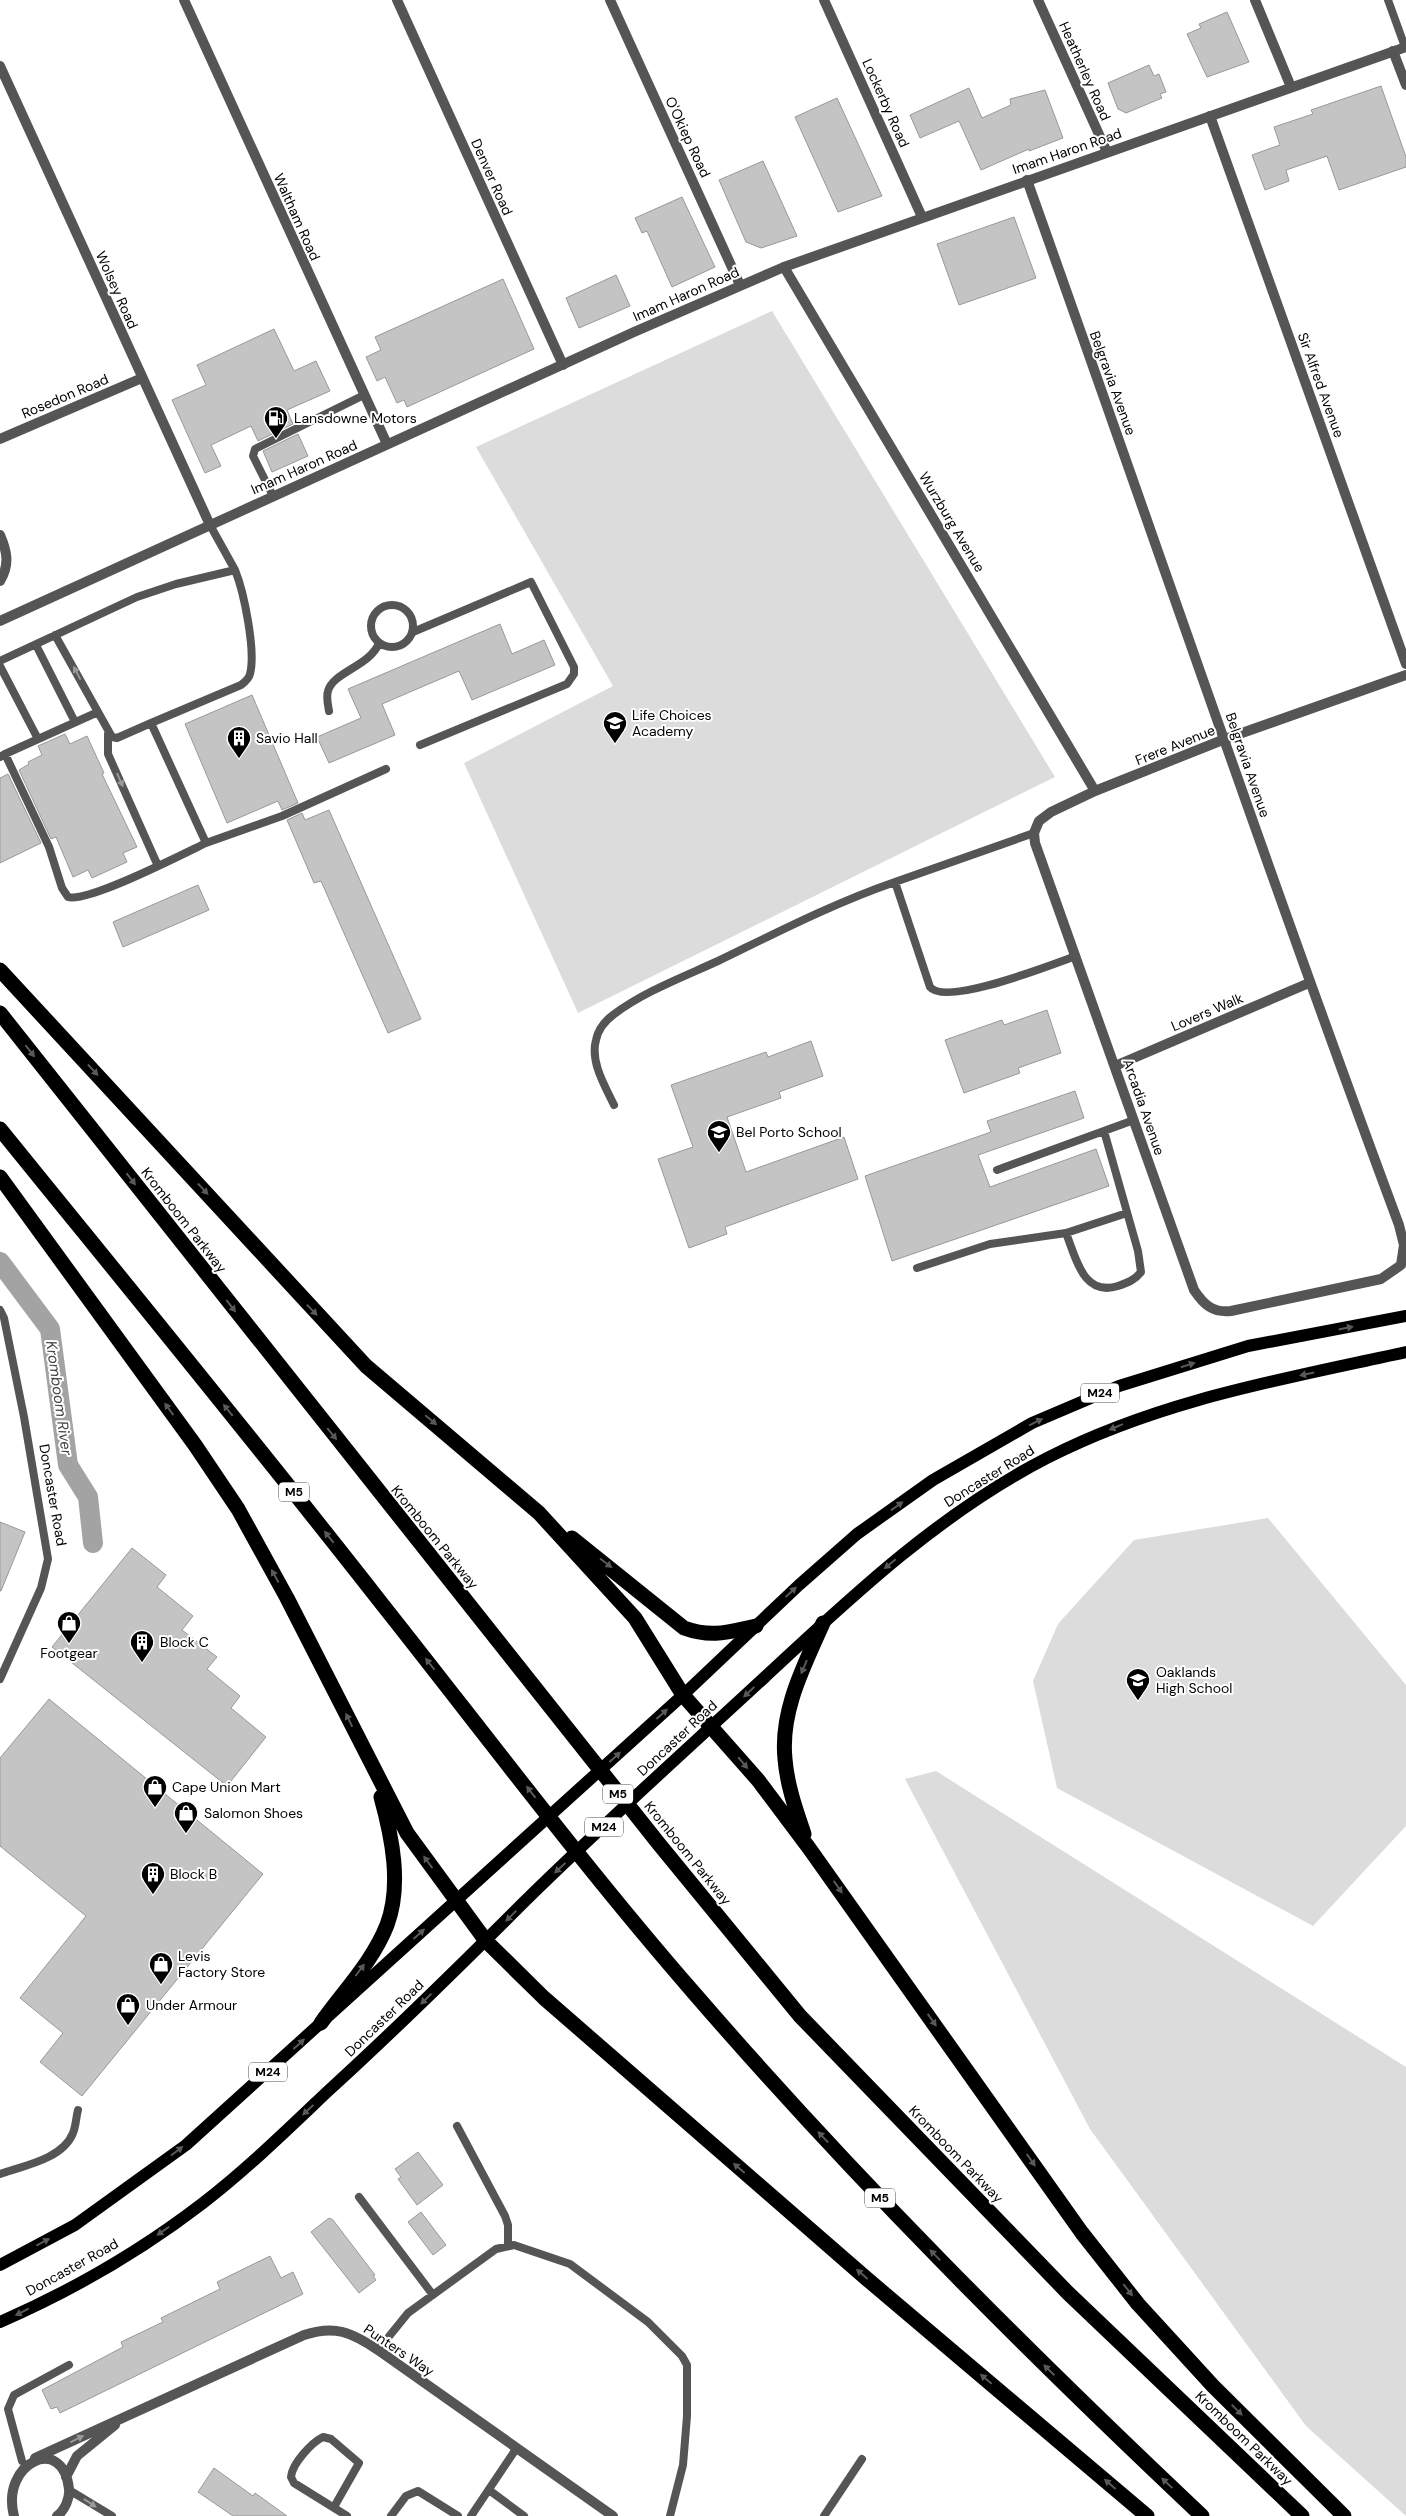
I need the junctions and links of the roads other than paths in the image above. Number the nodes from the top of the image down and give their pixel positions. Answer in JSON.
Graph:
{"nodes":[{"id":1,"x":184,"y":0,"type":"edge"},
{"id":2,"x":397,"y":0,"type":"edge"},
{"id":3,"x":610,"y":0,"type":"edge"},
{"id":4,"x":824,"y":0,"type":"edge"},
{"id":5,"x":1038,"y":0,"type":"edge"},
{"id":6,"x":1255,"y":0,"type":"edge"},
{"id":7,"x":1388,"y":0,"type":"edge"},
{"id":8,"x":1406,"y":47,"type":"edge"},
{"id":9,"x":1394,"y":51,"type":"junction"},
{"id":10,"x":0,"y":66,"type":"edge"},
{"id":11,"x":1406,"y":85,"type":"edge"},
{"id":12,"x":1291,"y":88,"type":"junction"},
{"id":13,"x":1210,"y":116,"type":"junction"},
{"id":14,"x":1107,"y":152,"type":"junction"},
{"id":15,"x":1027,"y":180,"type":"junction"},
{"id":16,"x":922,"y":217,"type":"junction"},
{"id":17,"x":784,"y":267,"type":"junction"},
{"id":18,"x":740,"y":285,"type":"junction"},
{"id":19,"x":563,"y":365,"type":"junction"},
{"id":20,"x":142,"y":378,"type":"junction"},
{"id":21,"x":364,"y":395,"type":"junction"},
{"id":22,"x":0,"y":439,"type":"edge"},
{"id":23,"x":387,"y":444,"type":"junction"},
{"id":24,"x":272,"y":496,"type":"junction"},
{"id":25,"x":210,"y":525,"type":"junction"},
{"id":26,"x":0,"y":535,"type":"edge"},
{"id":27,"x":235,"y":570,"type":"junction"},
{"id":28,"x":0,"y":581,"type":"edge"},
{"id":29,"x":0,"y":621,"type":"edge"},
{"id":30,"x":413,"y":632,"type":"junction"},
{"id":31,"x":55,"y":635,"type":"junction"},
{"id":32,"x":379,"y":642,"type":"junction"},
{"id":33,"x":36,"y":645,"type":"junction"},
{"id":34,"x":0,"y":661,"type":"edge"},
{"id":35,"x":1406,"y":664,"type":"edge"},
{"id":36,"x":0,"y":666,"type":"edge"},
{"id":37,"x":1406,"y":675,"type":"edge"},
{"id":38,"x":329,"y":711,"type":"dead end"},
{"id":39,"x":98,"y":712,"type":"junction"},
{"id":40,"x":75,"y":722,"type":"junction"},
{"id":41,"x":151,"y":723,"type":"junction"},
{"id":42,"x":108,"y":734,"type":"junction"},
{"id":43,"x":38,"y":739,"type":"junction"},
{"id":44,"x":1225,"y":740,"type":"junction"},
{"id":45,"x":420,"y":745,"type":"dead end"},
{"id":46,"x":3,"y":756,"type":"edge"},
{"id":47,"x":386,"y":769,"type":"dead end"},
{"id":48,"x":1095,"y":791,"type":"junction"},
{"id":49,"x":1034,"y":833,"type":"junction"},
{"id":50,"x":206,"y":843,"type":"junction"},
{"id":51,"x":158,"y":866,"type":"junction"},
{"id":52,"x":895,"y":882,"type":"junction"},
{"id":53,"x":1076,"y":956,"type":"junction"},
{"id":54,"x":0,"y":970,"type":"edge"},
{"id":55,"x":1309,"y":983,"type":"junction"},
{"id":56,"x":0,"y":1013,"type":"edge"},
{"id":57,"x":1115,"y":1066,"type":"junction"},
{"id":58,"x":614,"y":1105,"type":"dead end"},
{"id":59,"x":1134,"y":1120,"type":"junction"},
{"id":60,"x":0,"y":1130,"type":"edge"},
{"id":61,"x":1104,"y":1131,"type":"junction"},
{"id":62,"x":997,"y":1170,"type":"dead end"},
{"id":63,"x":0,"y":1177,"type":"edge"},
{"id":64,"x":1127,"y":1213,"type":"junction"},
{"id":65,"x":1066,"y":1233,"type":"junction"},
{"id":66,"x":917,"y":1268,"type":"dead end"},
{"id":67,"x":1308,"y":1295,"type":"joint"},
{"id":68,"x":0,"y":1310,"type":"edge"},
{"id":69,"x":1406,"y":1316,"type":"edge"},
{"id":70,"x":1406,"y":1352,"type":"edge"},
{"id":71,"x":540,"y":1513,"type":"junction"},
{"id":72,"x":823,"y":1623,"type":"junction"},
{"id":73,"x":756,"y":1626,"type":"junction"},
{"id":74,"x":0,"y":1679,"type":"edge"},
{"id":75,"x":683,"y":1695,"type":"junction"},
{"id":76,"x":712,"y":1726,"type":"junction"},
{"id":77,"x":374,"y":1770,"type":"junction"},
{"id":78,"x":809,"y":1848,"type":"junction"},
{"id":79,"x":456,"y":1902,"type":"junction"},
{"id":80,"x":486,"y":1940,"type":"junction"},
{"id":81,"x":321,"y":2024,"type":"junction"},
{"id":82,"x":78,"y":2110,"type":"dead end"},
{"id":83,"x":457,"y":2126,"type":"dead end"},
{"id":84,"x":0,"y":2174,"type":"edge"},
{"id":85,"x":359,"y":2197,"type":"dead end"},
{"id":86,"x":508,"y":2245,"type":"junction"},
{"id":87,"x":0,"y":2265,"type":"edge"},
{"id":88,"x":433,"y":2295,"type":"junction"},
{"id":89,"x":0,"y":2322,"type":"edge"},
{"id":90,"x":378,"y":2350,"type":"junction"},
{"id":91,"x":70,"y":2365,"type":"dead end"},
{"id":92,"x":120,"y":2421,"type":"junction"},
{"id":93,"x":516,"y":2449,"type":"junction"},
{"id":94,"x":36,"y":2458,"type":"junction"},
{"id":95,"x":862,"y":2459,"type":"dead end"},
{"id":96,"x":22,"y":2461,"type":"junction"},
{"id":97,"x":66,"y":2476,"type":"junction"},
{"id":98,"x":69,"y":2490,"type":"junction"},
{"id":99,"x":489,"y":2490,"type":"junction"},
{"id":100,"x":334,"y":2507,"type":"junction"},
{"id":101,"x":6,"y":2511,"type":"edge"},
{"id":102,"x":14,"y":2516,"type":"edge"},
{"id":103,"x":57,"y":2516,"type":"edge"},
{"id":104,"x":112,"y":2516,"type":"edge"},
{"id":105,"x":347,"y":2516,"type":"edge"},
{"id":106,"x":391,"y":2516,"type":"edge"},
{"id":107,"x":458,"y":2516,"type":"edge"},
{"id":108,"x":471,"y":2516,"type":"edge"},
{"id":109,"x":524,"y":2516,"type":"edge"},
{"id":110,"x":613,"y":2516,"type":"edge"},
{"id":111,"x":670,"y":2516,"type":"edge"},
{"id":112,"x":824,"y":2516,"type":"edge"},
{"id":113,"x":1147,"y":2516,"type":"edge"},
{"id":114,"x":1202,"y":2516,"type":"edge"},
{"id":115,"x":1302,"y":2516,"type":"edge"},
{"id":116,"x":1344,"y":2516,"type":"edge"}],
"edges":[{"from":1,"to":21,"type":"street","name":"Waltham Road"},
{"from":2,"to":19,"type":"street","name":"Denver Road"},
{"from":3,"to":18,"type":"street","name":"O'Okiep Road"},
{"from":4,"to":16,"type":"street","name":"Lockerby Road"},
{"from":5,"to":14,"type":"street","name":"Heatherley Road"},
{"from":6,"to":12,"type":"street"},
{"from":7,"to":8,"type":"lane"},
{"from":8,"to":9,"type":"street","name":"Imam Haron Road"},
{"from":9,"to":11,"type":"street"},
{"from":9,"to":12,"type":"street","name":"Imam Haron Road"},
{"from":10,"to":20,"type":"street","name":"Wolsey Road"},
{"from":12,"to":13,"type":"street","name":"Imam Haron Road"},
{"from":13,"to":14,"type":"street","name":"Imam Haron Road"},
{"from":13,"to":35,"type":"street","name":"Sir Alfred Avenue"},
{"from":14,"to":15,"type":"street","name":"Imam Haron Road"},
{"from":15,"to":16,"type":"street","name":"Imam Haron Road"},
{"from":15,"to":44,"type":"street","name":"Belgravia Avenue"},
{"from":16,"to":17,"type":"street","name":"Imam Haron Road"},
{"from":17,"to":18,"type":"street","name":"Imam Haron Road"},
{"from":17,"to":48,"type":"street","name":"Wurzburg Avenue"},
{"from":18,"to":19,"type":"street","name":"Imam Haron Road"},
{"from":19,"to":23,"type":"street","name":"Imam Haron Road"},
{"from":20,"to":22,"type":"street","name":"Rosedon Road"},
{"from":20,"to":25,"type":"street","name":"Wolsey Road"},
{"from":21,"to":23,"type":"street","name":"Waltham Road"},
{"from":21,"to":24,"type":"lane"},
{"from":23,"to":24,"type":"street","name":"Imam Haron Road"},
{"from":24,"to":25,"type":"street","name":"Imam Haron Road"},
{"from":25,"to":27,"type":"lane"},
{"from":25,"to":29,"type":"street","name":"Imam Haron Road"},
{"from":26,"to":28,"type":"street"},
{"from":27,"to":31,"type":"lane"},
{"from":27,"to":41,"type":"lane"},
{"from":30,"to":32,"type":"lane"},
{"from":30,"to":32,"type":"lane"},
{"from":30,"to":45,"type":"lane"},
{"from":31,"to":33,"type":"lane"},
{"from":39,"to":31,"type":"lane","one_way":true},
{"from":32,"to":38,"type":"lane"},
{"from":33,"to":34,"type":"lane"},
{"from":33,"to":40,"type":"lane"},
{"from":36,"to":43,"type":"lane"},
{"from":37,"to":44,"type":"street","name":"Frere Avenue"},
{"from":39,"to":40,"type":"lane"},
{"from":39,"to":42,"type":"lane"},
{"from":40,"to":43,"type":"lane"},
{"from":41,"to":42,"type":"lane"},
{"from":41,"to":50,"type":"lane"},
{"from":42,"to":51,"type":"lane","one_way":true},
{"from":43,"to":46,"type":"lane"},
{"from":44,"to":48,"type":"street","name":"Frere Avenue"},
{"from":44,"to":55,"type":"street","name":"Belgravia Avenue"},
{"from":46,"to":51,"type":"lane"},
{"from":47,"to":50,"type":"lane"},
{"from":48,"to":49,"type":"street","name":"Frere Avenue"},
{"from":49,"to":52,"type":"lane"},
{"from":49,"to":53,"type":"street","name":"Arcadia Avenue"},
{"from":50,"to":51,"type":"lane"},
{"from":52,"to":53,"type":"lane"},
{"from":52,"to":58,"type":"lane"},
{"from":53,"to":57,"type":"street","name":"Arcadia Avenue"},
{"from":54,"to":71,"type":"highway","one_way":true},
{"from":55,"to":57,"type":"street","name":"Lovers Walk"},
{"from":55,"to":67,"type":"street","name":"Belgravia Avenue"},
{"from":56,"to":115,"type":"highway","name":"Kromboom Parkway","number":"M5","one_way":true},
{"from":57,"to":59,"type":"street","name":"Arcadia Avenue"},
{"from":59,"to":61,"type":"lane"},
{"from":59,"to":67,"type":"street","name":"Arcadia Avenue"},
{"from":114,"to":60,"type":"highway","number":"M5","one_way":true},
{"from":61,"to":62,"type":"lane"},
{"from":61,"to":64,"type":"lane"},
{"from":77,"to":63,"type":"highway","one_way":true},
{"from":64,"to":65,"type":"lane"},
{"from":64,"to":65,"type":"lane"},
{"from":65,"to":66,"type":"lane"},
{"from":68,"to":74,"type":"lane","name":"Doncaster Road"},
{"from":73,"to":69,"type":"main road","name":"Doncaster Road","number":"M24","one_way":true},
{"from":70,"to":72,"type":"main road","name":"Doncaster Road","number":"M24","one_way":true},
{"from":71,"to":73,"type":"highway","one_way":true},
{"from":71,"to":75,"type":"highway"},
{"from":72,"to":76,"type":"main road","name":"Doncaster Road","number":"M24","one_way":true},
{"from":72,"to":78,"type":"highway","one_way":true},
{"from":73,"to":75,"type":"main road","name":"Doncaster Road","number":"M24"},
{"from":75,"to":76,"type":"highway"},
{"from":79,"to":75,"type":"main road","name":"Doncaster Road","number":"M24","one_way":true},
{"from":76,"to":78,"type":"highway","one_way":true},
{"from":76,"to":80,"type":"main road","name":"Doncaster Road","number":"M24","one_way":true},
{"from":79,"to":77,"type":"highway","one_way":true},
{"from":81,"to":77,"type":"highway","one_way":true},
{"from":78,"to":116,"type":"highway","one_way":true},
{"from":79,"to":80,"type":"highway"},
{"from":81,"to":79,"type":"main road","name":"Doncaster Road","number":"M24","one_way":true},
{"from":80,"to":89,"type":"main road","name":"Doncaster Road","number":"M24","one_way":true},
{"from":113,"to":80,"type":"highway","one_way":true},
{"from":87,"to":81,"type":"main road","name":"Doncaster Road","number":"M24","one_way":true},
{"from":82,"to":84,"type":"lane"},
{"from":83,"to":86,"type":"lane"},
{"from":85,"to":88,"type":"lane"},
{"from":86,"to":88,"type":"lane"},
{"from":86,"to":111,"type":"lane"},
{"from":88,"to":90,"type":"lane"},
{"from":90,"to":92,"type":"street","name":"Punters Way"},
{"from":90,"to":93,"type":"street","name":"Punters Way"},
{"from":91,"to":96,"type":"lane"},
{"from":94,"to":92,"type":"street","name":"Punters Way","one_way":true},
{"from":92,"to":97,"type":"street","name":"Punters Way"},
{"from":93,"to":99,"type":"lane"},
{"from":93,"to":110,"type":"street","name":"Punters Way"},
{"from":94,"to":96,"type":"street","name":"Punters Way"},
{"from":94,"to":97,"type":"street"},
{"from":95,"to":112,"type":"lane"},
{"from":96,"to":101,"type":"street"},
{"from":97,"to":98,"type":"street"},
{"from":98,"to":103,"type":"street"},
{"from":98,"to":104,"type":"lane","one_way":true},
{"from":99,"to":108,"type":"lane"},
{"from":99,"to":109,"type":"lane"},
{"from":100,"to":100,"type":"lane"},
{"from":100,"to":105,"type":"lane"},
{"from":101,"to":102,"type":"street"},
{"from":106,"to":107,"type":"lane"}]}
